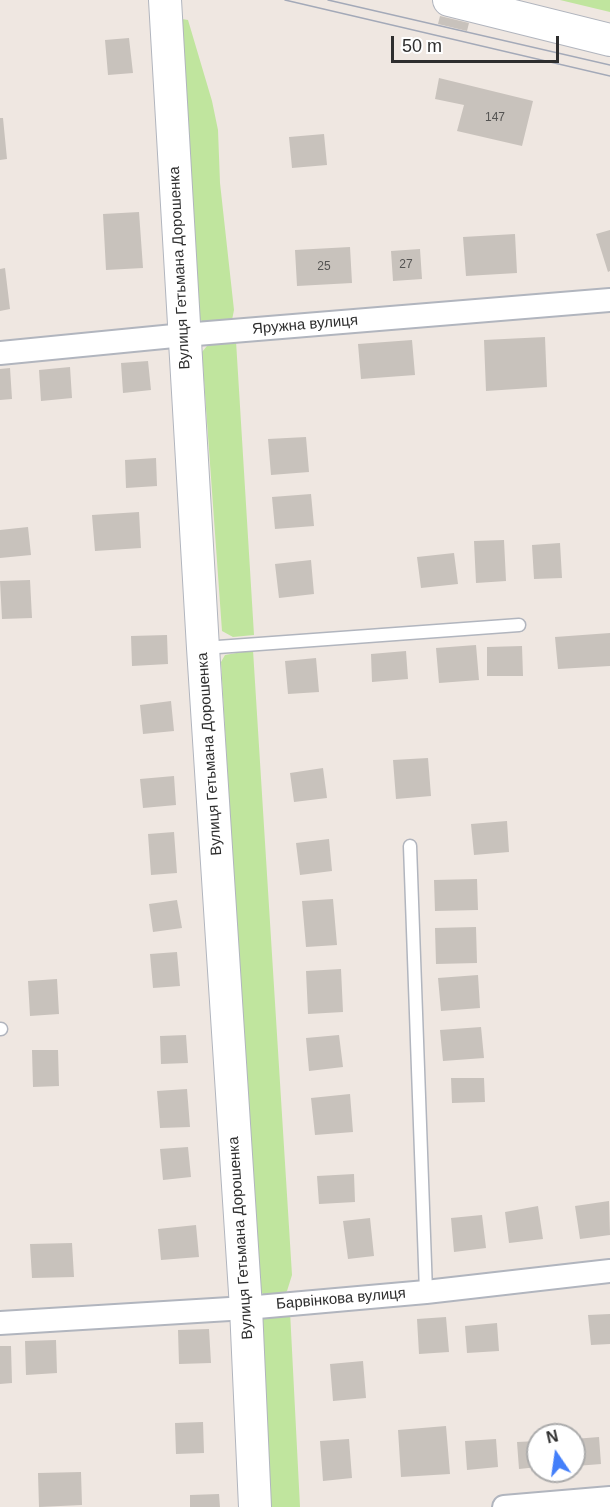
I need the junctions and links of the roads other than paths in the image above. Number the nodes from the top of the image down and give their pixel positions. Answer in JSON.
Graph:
{"nodes":[{"id":1,"x":165,"y":0,"type":"edge"},
{"id":2,"x":449,"y":0,"type":"edge"},
{"id":3,"x":610,"y":39,"type":"edge"},
{"id":4,"x":610,"y":300,"type":"edge"},
{"id":5,"x":184,"y":335,"type":"junction"},
{"id":6,"x":0,"y":353,"type":"edge"},
{"id":7,"x":519,"y":625,"type":"dead end"},
{"id":8,"x":203,"y":648,"type":"junction"},
{"id":9,"x":410,"y":846,"type":"dead end"},
{"id":10,"x":610,"y":1271,"type":"edge"},
{"id":11,"x":426,"y":1292,"type":"junction"},
{"id":12,"x":246,"y":1308,"type":"junction"},
{"id":13,"x":0,"y":1323,"type":"edge"},
{"id":14,"x":610,"y":1498,"type":"edge"},
{"id":15,"x":255,"y":1507,"type":"edge"},
{"id":16,"x":504,"y":1507,"type":"edge"}],
"edges":[{"from":1,"to":5,"type":"street","name":"Вулиця Гетьмана Дорошенка"},
{"from":2,"to":3,"type":"street"},
{"from":4,"to":5,"type":"street","name":"Яружна вулиця"},
{"from":5,"to":6,"type":"street","name":"Яружна вулиця"},
{"from":5,"to":8,"type":"street","name":"Вулиця Гетьмана Дорошенка"},
{"from":7,"to":8,"type":"lane"},
{"from":8,"to":12,"type":"street","name":"Вулиця Гетьмана Дорошенка"},
{"from":9,"to":11,"type":"lane"},
{"from":10,"to":11,"type":"street","name":"Барвінкова вулиця"},
{"from":11,"to":12,"type":"street","name":"Барвінкова вулиця"},
{"from":12,"to":13,"type":"street","name":"Барвінкова вулиця"},
{"from":12,"to":15,"type":"street","name":"Вулиця Гетьмана Дорошенка"},
{"from":14,"to":16,"type":"street"}]}
